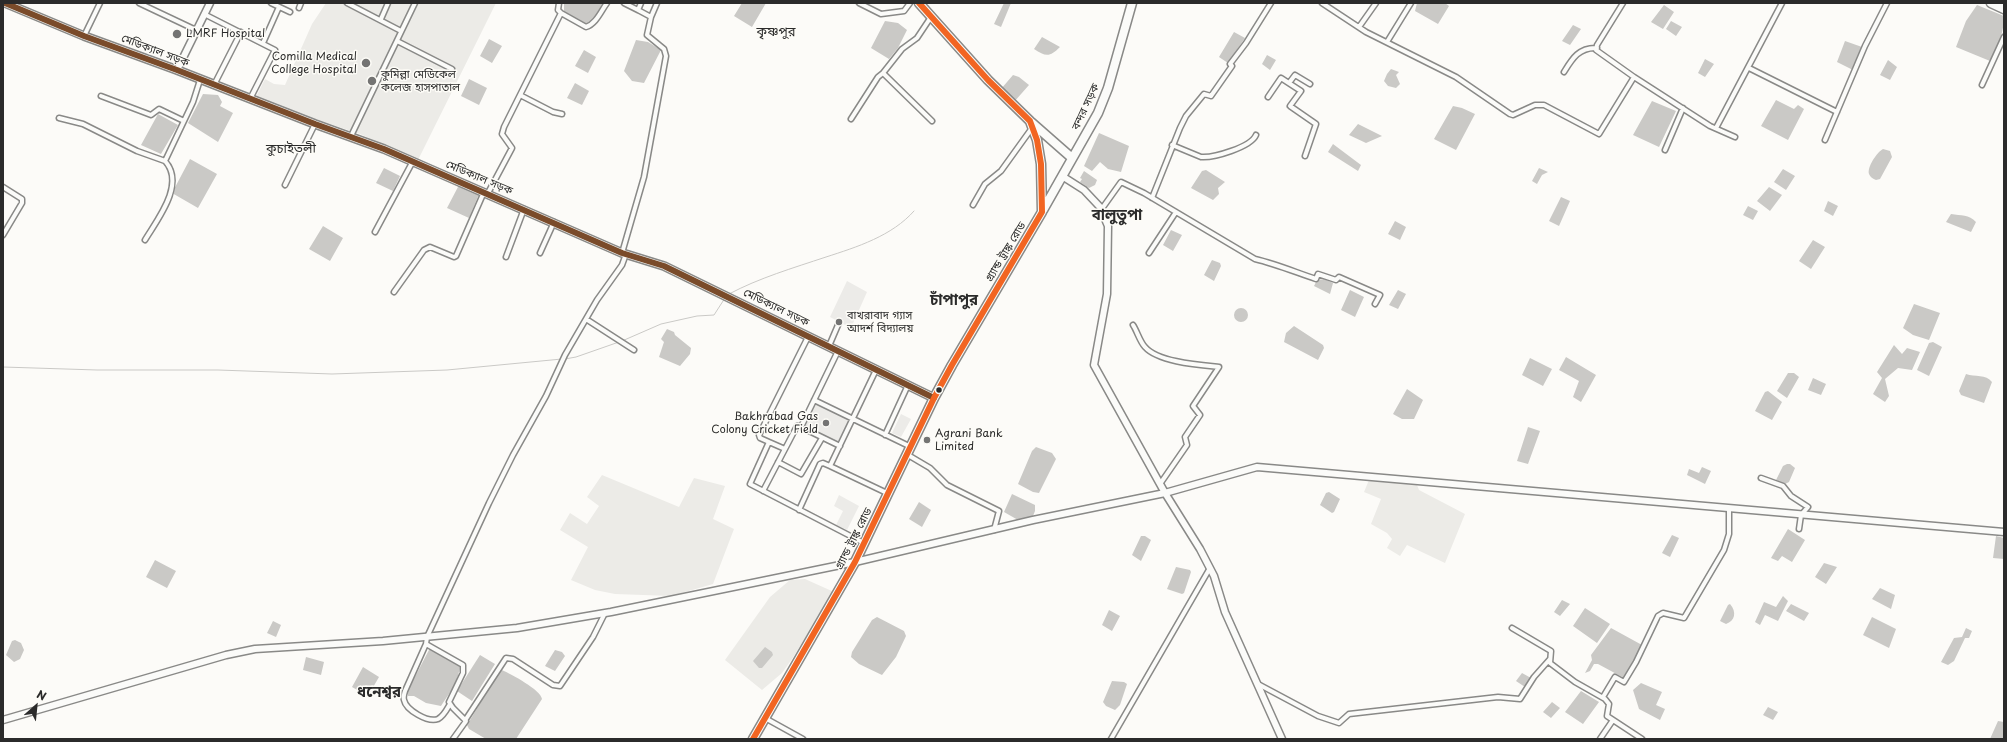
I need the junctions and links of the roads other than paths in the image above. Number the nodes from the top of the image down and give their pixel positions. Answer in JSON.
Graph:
{"nodes":[{"id":1,"x":5,"y":3,"type":"edge"},
{"id":2,"x":100,"y":3,"type":"edge"},
{"id":3,"x":139,"y":3,"type":"edge"},
{"id":4,"x":210,"y":3,"type":"edge"},
{"id":5,"x":271,"y":3,"type":"edge"},
{"id":6,"x":301,"y":3,"type":"edge"},
{"id":7,"x":349,"y":3,"type":"edge"},
{"id":8,"x":388,"y":3,"type":"edge"},
{"id":9,"x":415,"y":3,"type":"edge"},
{"id":10,"x":559,"y":3,"type":"edge"},
{"id":11,"x":607,"y":3,"type":"edge"},
{"id":12,"x":624,"y":3,"type":"edge"},
{"id":13,"x":641,"y":3,"type":"edge"},
{"id":14,"x":657,"y":3,"type":"edge"},
{"id":15,"x":859,"y":3,"type":"edge"},
{"id":16,"x":910,"y":3,"type":"edge"},
{"id":17,"x":919,"y":3,"type":"edge"},
{"id":18,"x":1132,"y":3,"type":"edge"},
{"id":19,"x":1271,"y":3,"type":"edge"},
{"id":20,"x":1322,"y":3,"type":"edge"},
{"id":21,"x":1376,"y":3,"type":"edge"},
{"id":22,"x":1410,"y":3,"type":"edge"},
{"id":23,"x":1623,"y":3,"type":"edge"},
{"id":24,"x":1782,"y":3,"type":"edge"},
{"id":25,"x":1887,"y":3,"type":"edge"},
{"id":26,"x":1991,"y":3,"type":"edge"},
{"id":27,"x":278,"y":7,"type":"junction"},
{"id":28,"x":299,"y":8,"type":"dead end"},
{"id":29,"x":2004,"y":9,"type":"edge"},
{"id":30,"x":638,"y":10,"type":"junction"},
{"id":31,"x":290,"y":12,"type":"dead end"},
{"id":32,"x":204,"y":14,"type":"junction"},
{"id":33,"x":561,"y":14,"type":"junction"},
{"id":34,"x":932,"y":16,"type":"junction"},
{"id":35,"x":651,"y":17,"type":"junction"},
{"id":36,"x":381,"y":19,"type":"junction"},
{"id":37,"x":1359,"y":27,"type":"junction"},
{"id":38,"x":196,"y":30,"type":"junction"},
{"id":39,"x":401,"y":31,"type":"junction"},
{"id":40,"x":241,"y":32,"type":"junction"},
{"id":41,"x":84,"y":36,"type":"junction"},
{"id":42,"x":2004,"y":37,"type":"edge"},
{"id":43,"x":397,"y":41,"type":"junction"},
{"id":44,"x":1387,"y":42,"type":"junction"},
{"id":45,"x":263,"y":43,"type":"junction"},
{"id":46,"x":1597,"y":48,"type":"junction"},
{"id":47,"x":1749,"y":68,"type":"junction"},
{"id":48,"x":452,"y":69,"type":"dead end"},
{"id":49,"x":177,"y":70,"type":"junction"},
{"id":50,"x":883,"y":72,"type":"junction"},
{"id":51,"x":1564,"y":72,"type":"dead end"},
{"id":52,"x":1634,"y":78,"type":"junction"},
{"id":53,"x":200,"y":80,"type":"junction"},
{"id":54,"x":1288,"y":83,"type":"junction"},
{"id":55,"x":1310,"y":84,"type":"dead end"},
{"id":56,"x":214,"y":85,"type":"junction"},
{"id":57,"x":1982,"y":85,"type":"dead end"},
{"id":58,"x":520,"y":95,"type":"junction"},
{"id":59,"x":101,"y":96,"type":"dead end"},
{"id":60,"x":1268,"y":97,"type":"dead end"},
{"id":61,"x":250,"y":100,"type":"junction"},
{"id":62,"x":1683,"y":108,"type":"junction"},
{"id":63,"x":1837,"y":112,"type":"junction"},
{"id":64,"x":562,"y":114,"type":"dead end"},
{"id":65,"x":59,"y":118,"type":"dead end"},
{"id":66,"x":851,"y":119,"type":"dead end"},
{"id":67,"x":184,"y":121,"type":"junction"},
{"id":68,"x":932,"y":121,"type":"dead end"},
{"id":69,"x":315,"y":124,"type":"junction"},
{"id":70,"x":1031,"y":124,"type":"junction"},
{"id":71,"x":1716,"y":128,"type":"junction"},
{"id":72,"x":1256,"y":135,"type":"dead end"},
{"id":73,"x":352,"y":136,"type":"junction"},
{"id":74,"x":1735,"y":137,"type":"dead end"},
{"id":75,"x":1825,"y":140,"type":"dead end"},
{"id":76,"x":1172,"y":145,"type":"junction"},
{"id":77,"x":1665,"y":150,"type":"dead end"},
{"id":78,"x":1305,"y":156,"type":"dead end"},
{"id":79,"x":1072,"y":158,"type":"junction"},
{"id":80,"x":165,"y":161,"type":"junction"},
{"id":81,"x":413,"y":161,"type":"junction"},
{"id":82,"x":1062,"y":176,"type":"junction"},
{"id":83,"x":284,"y":185,"type":"dead end"},
{"id":84,"x":3,"y":187,"type":"edge"},
{"id":85,"x":486,"y":193,"type":"junction"},
{"id":86,"x":1152,"y":198,"type":"junction"},
{"id":87,"x":972,"y":205,"type":"dead end"},
{"id":88,"x":524,"y":209,"type":"junction"},
{"id":89,"x":1101,"y":210,"type":"junction"},
{"id":90,"x":1042,"y":212,"type":"junction"},
{"id":91,"x":1176,"y":212,"type":"junction"},
{"id":92,"x":554,"y":222,"type":"junction"},
{"id":93,"x":375,"y":232,"type":"dead end"},
{"id":94,"x":3,"y":235,"type":"edge"},
{"id":95,"x":144,"y":240,"type":"dead end"},
{"id":96,"x":540,"y":253,"type":"dead end"},
{"id":97,"x":624,"y":253,"type":"junction"},
{"id":98,"x":1149,"y":253,"type":"dead end"},
{"id":99,"x":506,"y":257,"type":"dead end"},
{"id":100,"x":394,"y":292,"type":"dead end"},
{"id":101,"x":1375,"y":304,"type":"dead end"},
{"id":102,"x":586,"y":319,"type":"junction"},
{"id":103,"x":838,"y":325,"type":"dead end"},
{"id":104,"x":1133,"y":325,"type":"dead end"},
{"id":105,"x":808,"y":336,"type":"junction"},
{"id":106,"x":829,"y":346,"type":"junction"},
{"id":107,"x":634,"y":350,"type":"dead end"},
{"id":108,"x":838,"y":351,"type":"junction"},
{"id":109,"x":876,"y":370,"type":"junction"},
{"id":110,"x":908,"y":385,"type":"junction"},
{"id":111,"x":934,"y":398,"type":"junction"},
{"id":112,"x":814,"y":400,"type":"junction"},
{"id":113,"x":853,"y":419,"type":"junction"},
{"id":114,"x":801,"y":427,"type":"junction"},
{"id":115,"x":885,"y":435,"type":"junction"},
{"id":116,"x":822,"y":438,"type":"junction"},
{"id":117,"x":769,"y":442,"type":"junction"},
{"id":118,"x":840,"y":446,"type":"junction"},
{"id":119,"x":785,"y":449,"type":"junction"},
{"id":120,"x":910,"y":451,"type":"junction"},
{"id":121,"x":778,"y":462,"type":"junction"},
{"id":122,"x":830,"y":466,"type":"junction"},
{"id":123,"x":1761,"y":478,"type":"dead end"},
{"id":124,"x":1160,"y":484,"type":"junction"},
{"id":125,"x":763,"y":492,"type":"junction"},
{"id":126,"x":1165,"y":493,"type":"junction"},
{"id":127,"x":889,"y":494,"type":"junction"},
{"id":128,"x":1729,"y":508,"type":"junction"},
{"id":129,"x":799,"y":510,"type":"junction"},
{"id":130,"x":1801,"y":514,"type":"junction"},
{"id":131,"x":1799,"y":529,"type":"dead end"},
{"id":132,"x":994,"y":530,"type":"junction"},
{"id":133,"x":2004,"y":532,"type":"edge"},
{"id":134,"x":864,"y":544,"type":"junction"},
{"id":135,"x":855,"y":562,"type":"junction"},
{"id":136,"x":1210,"y":568,"type":"junction"},
{"id":137,"x":605,"y":613,"type":"junction"},
{"id":138,"x":1512,"y":628,"type":"dead end"},
{"id":139,"x":427,"y":636,"type":"junction"},
{"id":140,"x":426,"y":644,"type":"junction"},
{"id":141,"x":1550,"y":659,"type":"junction"},
{"id":142,"x":1258,"y":684,"type":"junction"},
{"id":143,"x":1603,"y":697,"type":"junction"},
{"id":144,"x":450,"y":704,"type":"junction"},
{"id":145,"x":765,"y":718,"type":"junction"},
{"id":146,"x":466,"y":719,"type":"junction"},
{"id":147,"x":3,"y":720,"type":"edge"},
{"id":148,"x":1613,"y":720,"type":"junction"},
{"id":149,"x":453,"y":739,"type":"edge"},
{"id":150,"x":754,"y":739,"type":"edge"},
{"id":151,"x":804,"y":739,"type":"edge"},
{"id":152,"x":1111,"y":739,"type":"edge"},
{"id":153,"x":1282,"y":739,"type":"edge"},
{"id":154,"x":1600,"y":739,"type":"edge"},
{"id":155,"x":1642,"y":739,"type":"edge"}],
"edges":[{"from":1,"to":41,"type":"main road","name":"মেডিক্যাল সড়ক"},
{"from":2,"to":41,"type":"street"},
{"from":3,"to":38,"type":"street"},
{"from":4,"to":32,"type":"main road"},
{"from":5,"to":27,"type":"street"},
{"from":6,"to":28,"type":"street"},
{"from":7,"to":36,"type":"street"},
{"from":8,"to":36,"type":"street"},
{"from":9,"to":39,"type":"street"},
{"from":10,"to":33,"type":"street"},
{"from":11,"to":33,"type":"street"},
{"from":12,"to":30,"type":"street"},
{"from":13,"to":30,"type":"street"},
{"from":14,"to":35,"type":"street"},
{"from":15,"to":16,"type":"street"},
{"from":17,"to":34,"type":"highway"},
{"from":18,"to":79,"type":"highway","name":"বন্দর সড়ক"},
{"from":19,"to":76,"type":"street"},
{"from":20,"to":37,"type":"street"},
{"from":21,"to":37,"type":"street"},
{"from":22,"to":44,"type":"street"},
{"from":23,"to":46,"type":"street"},
{"from":24,"to":47,"type":"street"},
{"from":25,"to":63,"type":"street"},
{"from":26,"to":29,"type":"highway"},
{"from":27,"to":31,"type":"street"},
{"from":27,"to":45,"type":"street"},
{"from":30,"to":35,"type":"street"},
{"from":32,"to":38,"type":"main road"},
{"from":32,"to":40,"type":"street"},
{"from":33,"to":58,"type":"street"},
{"from":34,"to":50,"type":"street"},
{"from":34,"to":70,"type":"highway"},
{"from":35,"to":97,"type":"street"},
{"from":36,"to":39,"type":"street"},
{"from":37,"to":44,"type":"street"},
{"from":38,"to":49,"type":"main road"},
{"from":39,"to":43,"type":"street"},
{"from":40,"to":45,"type":"street"},
{"from":40,"to":56,"type":"street"},
{"from":41,"to":49,"type":"main road","name":"মেডিক্যাল সড়ক"},
{"from":42,"to":57,"type":"street"},
{"from":43,"to":48,"type":"street"},
{"from":43,"to":73,"type":"street"},
{"from":44,"to":52,"type":"street"},
{"from":45,"to":61,"type":"street"},
{"from":46,"to":51,"type":"street"},
{"from":46,"to":52,"type":"street"},
{"from":47,"to":63,"type":"street"},
{"from":47,"to":71,"type":"street"},
{"from":49,"to":53,"type":"main road","name":"মেডিক্যাল সড়ক"},
{"from":50,"to":66,"type":"street"},
{"from":50,"to":68,"type":"street"},
{"from":52,"to":62,"type":"street"},
{"from":53,"to":56,"type":"main road","name":"মেডিক্যাল সড়ক"},
{"from":53,"to":67,"type":"street"},
{"from":54,"to":55,"type":"street"},
{"from":54,"to":60,"type":"street"},
{"from":54,"to":78,"type":"street"},
{"from":56,"to":61,"type":"main road","name":"মেডিক্যাল সড়ক"},
{"from":58,"to":64,"type":"street"},
{"from":58,"to":85,"type":"street"},
{"from":59,"to":67,"type":"street"},
{"from":61,"to":69,"type":"main road","name":"মেডিক্যাল সড়ক"},
{"from":62,"to":71,"type":"street"},
{"from":62,"to":77,"type":"street"},
{"from":63,"to":75,"type":"street"},
{"from":65,"to":80,"type":"street"},
{"from":67,"to":80,"type":"street"},
{"from":69,"to":73,"type":"main road","name":"মেডিক্যাল সড়ক"},
{"from":69,"to":83,"type":"street"},
{"from":70,"to":79,"type":"highway"},
{"from":70,"to":87,"type":"street"},
{"from":70,"to":90,"type":"highway"},
{"from":71,"to":74,"type":"street"},
{"from":72,"to":76,"type":"street"},
{"from":73,"to":81,"type":"main road","name":"মেডিক্যাল সড়ক"},
{"from":76,"to":86,"type":"street"},
{"from":79,"to":82,"type":"highway","name":"বন্দর সড়ক"},
{"from":80,"to":95,"type":"street"},
{"from":81,"to":85,"type":"main road","name":"মেডিক্যাল সড়ক"},
{"from":81,"to":93,"type":"street"},
{"from":82,"to":89,"type":"main road"},
{"from":82,"to":90,"type":"highway","name":"বন্দর সড়ক"},
{"from":84,"to":94,"type":"street"},
{"from":85,"to":88,"type":"main road","name":"মেডিক্যাল সড়ক"},
{"from":85,"to":100,"type":"street"},
{"from":86,"to":89,"type":"street"},
{"from":86,"to":91,"type":"street"},
{"from":88,"to":92,"type":"main road","name":"মেডিক্যাল সড়ক"},
{"from":88,"to":99,"type":"street"},
{"from":89,"to":124,"type":"main road"},
{"from":90,"to":111,"type":"highway","name":"গ্র্যান্ড ট্রাঙ্ক রোড"},
{"from":91,"to":98,"type":"street"},
{"from":91,"to":101,"type":"street"},
{"from":92,"to":96,"type":"street"},
{"from":92,"to":97,"type":"main road","name":"মেডিক্যাল সড়ক"},
{"from":97,"to":102,"type":"street"},
{"from":97,"to":105,"type":"main road","name":"মেডিক্যাল সড়ক"},
{"from":102,"to":107,"type":"street"},
{"from":102,"to":139,"type":"street"},
{"from":103,"to":106,"type":"street"},
{"from":104,"to":124,"type":"street"},
{"from":105,"to":106,"type":"main road","name":"মেডিক্যাল সড়ক"},
{"from":105,"to":117,"type":"street"},
{"from":106,"to":108,"type":"main road","name":"মেডিক্যাল সড়ক"},
{"from":108,"to":109,"type":"main road","name":"মেডিক্যাল সড়ক"},
{"from":108,"to":112,"type":"street"},
{"from":109,"to":110,"type":"main road","name":"মেডিক্যাল সড়ক"},
{"from":109,"to":113,"type":"street"},
{"from":110,"to":111,"type":"main road","name":"মেডিক্যাল সড়ক"},
{"from":110,"to":115,"type":"street"},
{"from":111,"to":120,"type":"highway","name":"গ্র্যান্ড ট্রাঙ্ক রোড"},
{"from":112,"to":113,"type":"street"},
{"from":112,"to":114,"type":"street"},
{"from":113,"to":115,"type":"street"},
{"from":113,"to":118,"type":"street"},
{"from":114,"to":116,"type":"street"},
{"from":114,"to":119,"type":"street"},
{"from":115,"to":120,"type":"street"},
{"from":116,"to":118,"type":"street"},
{"from":116,"to":121,"type":"street"},
{"from":117,"to":119,"type":"street"},
{"from":117,"to":125,"type":"street"},
{"from":118,"to":122,"type":"street"},
{"from":119,"to":121,"type":"street"},
{"from":120,"to":127,"type":"highway","name":"গ্র্যান্ড ট্রাঙ্ক রোড"},
{"from":120,"to":132,"type":"street"},
{"from":121,"to":125,"type":"street"},
{"from":122,"to":127,"type":"street"},
{"from":122,"to":129,"type":"street"},
{"from":123,"to":130,"type":"street"},
{"from":124,"to":126,"type":"main road"},
{"from":125,"to":129,"type":"street"},
{"from":126,"to":128,"type":"main road"},
{"from":126,"to":132,"type":"main road"},
{"from":126,"to":136,"type":"main road"},
{"from":127,"to":134,"type":"highway","name":"গ্র্যান্ড ট্রাঙ্ক রোড"},
{"from":128,"to":130,"type":"main road"},
{"from":128,"to":143,"type":"street"},
{"from":129,"to":134,"type":"street"},
{"from":130,"to":131,"type":"street"},
{"from":130,"to":133,"type":"main road"},
{"from":132,"to":135,"type":"main road"},
{"from":134,"to":135,"type":"highway","name":"গ্র্যান্ড ট্রাঙ্ক রোড"},
{"from":135,"to":137,"type":"main road"},
{"from":135,"to":145,"type":"highway","name":"গ্র্যান্ড ট্রাঙ্ক রোড"},
{"from":136,"to":142,"type":"main road"},
{"from":136,"to":152,"type":"street"},
{"from":137,"to":139,"type":"main road"},
{"from":137,"to":146,"type":"street"},
{"from":138,"to":141,"type":"street"},
{"from":139,"to":140,"type":"street"},
{"from":139,"to":147,"type":"main road"},
{"from":140,"to":144,"type":"street"},
{"from":140,"to":144,"type":"street"},
{"from":141,"to":142,"type":"street"},
{"from":141,"to":143,"type":"street"},
{"from":142,"to":153,"type":"main road"},
{"from":143,"to":148,"type":"street"},
{"from":144,"to":146,"type":"street"},
{"from":145,"to":150,"type":"highway","name":"গ্র্যান্ড ট্রাঙ্ক রোড"},
{"from":145,"to":151,"type":"street"},
{"from":146,"to":149,"type":"street"},
{"from":148,"to":154,"type":"street"},
{"from":148,"to":155,"type":"street"}]}
